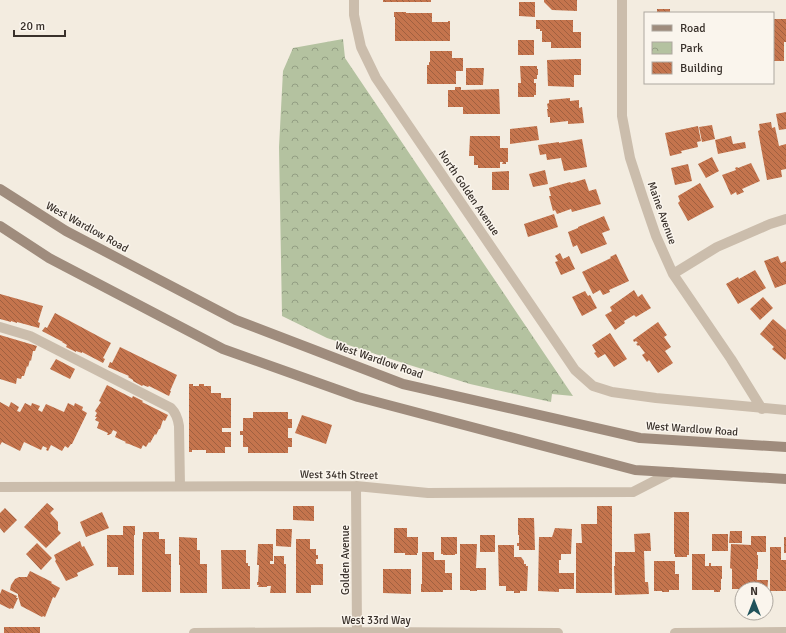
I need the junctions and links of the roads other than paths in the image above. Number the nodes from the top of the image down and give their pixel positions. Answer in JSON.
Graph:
{"nodes":[{"id":1,"x":354,"y":0,"type":"edge"},
{"id":2,"x":622,"y":0,"type":"edge"},
{"id":3,"x":0,"y":189,"type":"edge"},
{"id":4,"x":786,"y":219,"type":"edge"},
{"id":5,"x":0,"y":226,"type":"edge"},
{"id":6,"x":673,"y":274,"type":"junction"},
{"id":7,"x":0,"y":327,"type":"edge"},
{"id":8,"x":762,"y":409,"type":"junction"},
{"id":9,"x":786,"y":410,"type":"edge"},
{"id":10,"x":786,"y":447,"type":"edge"},
{"id":11,"x":672,"y":472,"type":"junction"},
{"id":12,"x":786,"y":479,"type":"edge"},
{"id":13,"x":180,"y":486,"type":"junction"},
{"id":14,"x":356,"y":486,"type":"junction"},
{"id":15,"x":0,"y":487,"type":"edge"},
{"id":16,"x":357,"y":632,"type":"edge"},
{"id":17,"x":786,"y":632,"type":"edge"},
{"id":18,"x":194,"y":633,"type":"edge"},
{"id":19,"x":558,"y":633,"type":"edge"},
{"id":20,"x":675,"y":633,"type":"edge"}],
"edges":[{"from":1,"to":8,"type":"street","name":"North Golden Avenue"},
{"from":2,"to":6,"type":"street","name":"Maine Avenue"},
{"from":3,"to":10,"type":"main road","name":"West Wardlow Road"},
{"from":4,"to":6,"type":"street"},
{"from":5,"to":11,"type":"main road"},
{"from":6,"to":8,"type":"street","name":"Maine Avenue"},
{"from":7,"to":13,"type":"street"},
{"from":8,"to":9,"type":"street"},
{"from":11,"to":12,"type":"main road"},
{"from":11,"to":14,"type":"street","name":"West 34th Street"},
{"from":13,"to":14,"type":"street","name":"West 34th Street"},
{"from":13,"to":15,"type":"street","name":"West 34th Street"},
{"from":14,"to":16,"type":"street","name":"Golden Avenue"},
{"from":16,"to":18,"type":"street","name":"West 33rd Way"},
{"from":16,"to":19,"type":"street","name":"West 33rd Way"},
{"from":17,"to":20,"type":"street"}]}
